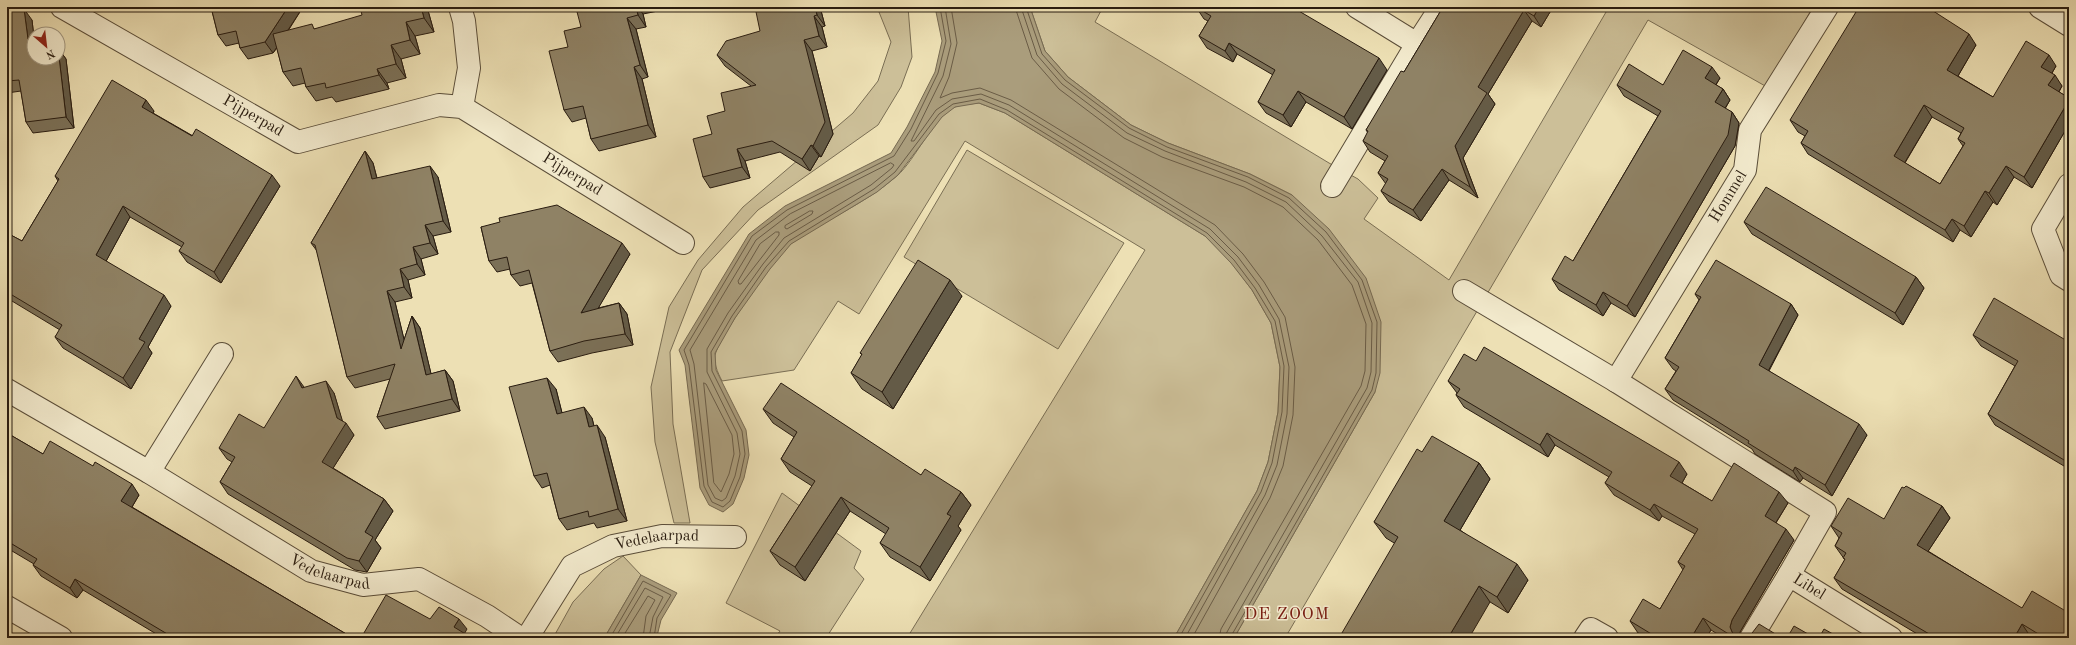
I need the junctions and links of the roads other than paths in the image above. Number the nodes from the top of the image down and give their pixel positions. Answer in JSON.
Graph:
{"nodes":[{"id":1,"x":12,"y":7,"type":"edge"},
{"id":2,"x":62,"y":7,"type":"edge"},
{"id":3,"x":460,"y":7,"type":"edge"},
{"id":4,"x":1357,"y":7,"type":"edge"},
{"id":5,"x":1441,"y":7,"type":"edge"},
{"id":6,"x":1827,"y":7,"type":"edge"},
{"id":7,"x":2040,"y":7,"type":"edge"},
{"id":8,"x":7,"y":8,"type":"edge"},
{"id":9,"x":2069,"y":25,"type":"edge"},
{"id":10,"x":1417,"y":44,"type":"junction"},
{"id":11,"x":462,"y":107,"type":"junction"},
{"id":12,"x":2069,"y":185,"type":"edge"},
{"id":13,"x":1332,"y":186,"type":"dead end"},
{"id":14,"x":683,"y":243,"type":"dead end"},
{"id":15,"x":2069,"y":280,"type":"edge"},
{"id":16,"x":1464,"y":292,"type":"dead end"},
{"id":17,"x":222,"y":354,"type":"dead end"},
{"id":18,"x":1616,"y":381,"type":"junction"},
{"id":19,"x":7,"y":390,"type":"edge"},
{"id":20,"x":149,"y":472,"type":"junction"},
{"id":21,"x":735,"y":537,"type":"dead end"},
{"id":22,"x":1789,"y":575,"type":"junction"},
{"id":23,"x":7,"y":607,"type":"edge"},
{"id":24,"x":61,"y":638,"type":"edge"},
{"id":25,"x":520,"y":638,"type":"edge"},
{"id":26,"x":528,"y":638,"type":"edge"},
{"id":27,"x":1585,"y":638,"type":"edge"},
{"id":28,"x":1607,"y":638,"type":"edge"},
{"id":29,"x":1751,"y":638,"type":"edge"},
{"id":30,"x":1891,"y":638,"type":"edge"}],
"edges":[{"from":1,"to":8,"type":"street"},
{"from":2,"to":11,"type":"street","name":"Pijperpad"},
{"from":3,"to":11,"type":"street"},
{"from":4,"to":10,"type":"street"},
{"from":5,"to":10,"type":"street"},
{"from":6,"to":18,"type":"street","name":"Hommel"},
{"from":7,"to":9,"type":"street"},
{"from":10,"to":13,"type":"street"},
{"from":11,"to":14,"type":"street","name":"Pijperpad"},
{"from":12,"to":15,"type":"street"},
{"from":16,"to":18,"type":"street"},
{"from":17,"to":20,"type":"street"},
{"from":18,"to":22,"type":"street"},
{"from":19,"to":20,"type":"street","name":"Vedelaarpad"},
{"from":20,"to":25,"type":"street","name":"Vedelaarpad"},
{"from":21,"to":26,"type":"street","name":"Vedelaarpad"},
{"from":22,"to":29,"type":"street","name":"Libel"},
{"from":22,"to":30,"type":"street","name":"Libel"},
{"from":23,"to":24,"type":"street"},
{"from":27,"to":28,"type":"street"}]}
